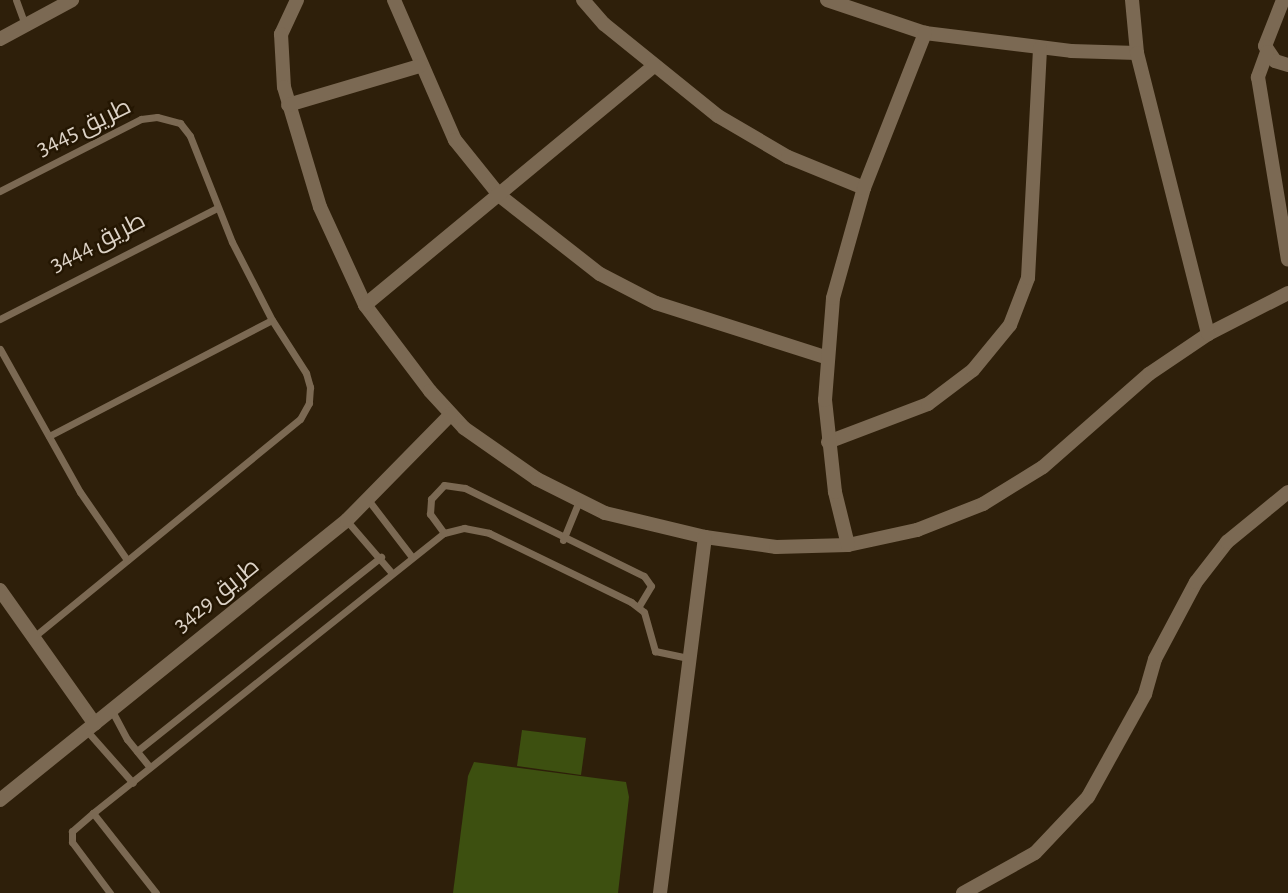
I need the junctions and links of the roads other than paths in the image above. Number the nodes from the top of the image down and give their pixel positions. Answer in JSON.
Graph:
{"nodes":[{"id":1,"x":16,"y":0,"type":"edge"},
{"id":2,"x":72,"y":0,"type":"edge"},
{"id":3,"x":297,"y":0,"type":"edge"},
{"id":4,"x":394,"y":0,"type":"edge"},
{"id":5,"x":583,"y":0,"type":"edge"},
{"id":6,"x":827,"y":0,"type":"edge"},
{"id":7,"x":1132,"y":0,"type":"edge"},
{"id":8,"x":1283,"y":0,"type":"edge"},
{"id":9,"x":25,"y":25,"type":"junction"},
{"id":10,"x":925,"y":33,"type":"junction"},
{"id":11,"x":0,"y":39,"type":"edge"},
{"id":12,"x":1040,"y":48,"type":"junction"},
{"id":13,"x":1267,"y":52,"type":"junction"},
{"id":14,"x":1137,"y":53,"type":"junction"},
{"id":15,"x":1288,"y":65,"type":"edge"},
{"id":16,"x":420,"y":66,"type":"junction"},
{"id":17,"x":654,"y":66,"type":"junction"},
{"id":18,"x":288,"y":105,"type":"junction"},
{"id":19,"x":864,"y":188,"type":"junction"},
{"id":20,"x":0,"y":191,"type":"edge"},
{"id":21,"x":500,"y":197,"type":"junction"},
{"id":22,"x":217,"y":208,"type":"junction"},
{"id":23,"x":1288,"y":260,"type":"edge"},
{"id":24,"x":1288,"y":293,"type":"edge"},
{"id":25,"x":365,"y":305,"type":"junction"},
{"id":26,"x":0,"y":319,"type":"edge"},
{"id":27,"x":272,"y":320,"type":"junction"},
{"id":28,"x":1208,"y":334,"type":"junction"},
{"id":29,"x":0,"y":349,"type":"edge"},
{"id":30,"x":825,"y":357,"type":"junction"},
{"id":31,"x":451,"y":414,"type":"junction"},
{"id":32,"x":49,"y":436,"type":"junction"},
{"id":33,"x":828,"y":442,"type":"junction"},
{"id":34,"x":1288,"y":492,"type":"edge"},
{"id":35,"x":579,"y":500,"type":"junction"},
{"id":36,"x":369,"y":501,"type":"junction"},
{"id":37,"x":347,"y":520,"type":"junction"},
{"id":38,"x":444,"y":533,"type":"junction"},
{"id":39,"x":705,"y":537,"type":"junction"},
{"id":40,"x":562,"y":540,"type":"junction"},
{"id":41,"x":848,"y":545,"type":"junction"},
{"id":42,"x":381,"y":557,"type":"junction"},
{"id":43,"x":412,"y":557,"type":"junction"},
{"id":44,"x":127,"y":560,"type":"junction"},
{"id":45,"x":391,"y":572,"type":"junction"},
{"id":46,"x":0,"y":590,"type":"edge"},
{"id":47,"x":639,"y":606,"type":"junction"},
{"id":48,"x":31,"y":638,"type":"junction"},
{"id":49,"x":689,"y":658,"type":"junction"},
{"id":50,"x":112,"y":711,"type":"junction"},
{"id":51,"x":91,"y":728,"type":"junction"},
{"id":52,"x":137,"y":751,"type":"junction"},
{"id":53,"x":150,"y":767,"type":"junction"},
{"id":54,"x":133,"y":783,"type":"junction"},
{"id":55,"x":0,"y":800,"type":"edge"},
{"id":56,"x":93,"y":813,"type":"junction"},
{"id":57,"x":110,"y":893,"type":"edge"},
{"id":58,"x":156,"y":893,"type":"edge"},
{"id":59,"x":660,"y":893,"type":"edge"},
{"id":60,"x":963,"y":893,"type":"edge"}],
"edges":[{"from":1,"to":9,"type":"lane"},
{"from":2,"to":9,"type":"street"},
{"from":3,"to":18,"type":"street"},
{"from":4,"to":16,"type":"street"},
{"from":5,"to":17,"type":"street"},
{"from":6,"to":10,"type":"street"},
{"from":7,"to":14,"type":"street"},
{"from":8,"to":13,"type":"street"},
{"from":9,"to":11,"type":"street"},
{"from":10,"to":12,"type":"street"},
{"from":10,"to":19,"type":"street"},
{"from":12,"to":14,"type":"street"},
{"from":12,"to":33,"type":"street"},
{"from":13,"to":15,"type":"street"},
{"from":13,"to":23,"type":"street"},
{"from":14,"to":28,"type":"street"},
{"from":16,"to":18,"type":"street"},
{"from":16,"to":21,"type":"street"},
{"from":17,"to":19,"type":"street"},
{"from":17,"to":21,"type":"street"},
{"from":18,"to":25,"type":"street"},
{"from":19,"to":30,"type":"street"},
{"from":20,"to":22,"type":"lane","name":"طريق 3445"},
{"from":21,"to":25,"type":"street"},
{"from":21,"to":30,"type":"street"},
{"from":22,"to":26,"type":"lane","name":"طريق 3444"},
{"from":22,"to":27,"type":"lane","name":"طريق 3445"},
{"from":24,"to":28,"type":"street"},
{"from":25,"to":31,"type":"street"},
{"from":27,"to":32,"type":"lane"},
{"from":27,"to":44,"type":"lane","name":"طريق 3445"},
{"from":28,"to":41,"type":"street"},
{"from":29,"to":32,"type":"lane"},
{"from":30,"to":33,"type":"street"},
{"from":31,"to":35,"type":"street"},
{"from":31,"to":36,"type":"street","name":"طريق 3429"},
{"from":32,"to":44,"type":"lane"},
{"from":33,"to":41,"type":"street"},
{"from":34,"to":60,"type":"street"},
{"from":35,"to":39,"type":"street"},
{"from":35,"to":40,"type":"lane"},
{"from":36,"to":37,"type":"street","name":"طريق 3429"},
{"from":36,"to":43,"type":"lane"},
{"from":37,"to":42,"type":"lane"},
{"from":37,"to":50,"type":"street","name":"طريق 3429"},
{"from":38,"to":40,"type":"lane"},
{"from":38,"to":43,"type":"lane"},
{"from":38,"to":47,"type":"lane"},
{"from":39,"to":41,"type":"street"},
{"from":39,"to":49,"type":"street"},
{"from":40,"to":47,"type":"lane"},
{"from":42,"to":45,"type":"lane"},
{"from":42,"to":52,"type":"lane"},
{"from":43,"to":45,"type":"lane"},
{"from":44,"to":48,"type":"lane"},
{"from":45,"to":53,"type":"lane"},
{"from":46,"to":48,"type":"street"},
{"from":47,"to":49,"type":"lane"},
{"from":48,"to":51,"type":"street"},
{"from":49,"to":59,"type":"street"},
{"from":50,"to":51,"type":"street","name":"طريق 3429"},
{"from":50,"to":52,"type":"lane"},
{"from":51,"to":54,"type":"lane"},
{"from":51,"to":55,"type":"street","name":"طريق 3429"},
{"from":52,"to":53,"type":"lane"},
{"from":53,"to":54,"type":"lane"},
{"from":54,"to":56,"type":"lane"},
{"from":56,"to":57,"type":"lane"},
{"from":56,"to":58,"type":"lane"}]}
